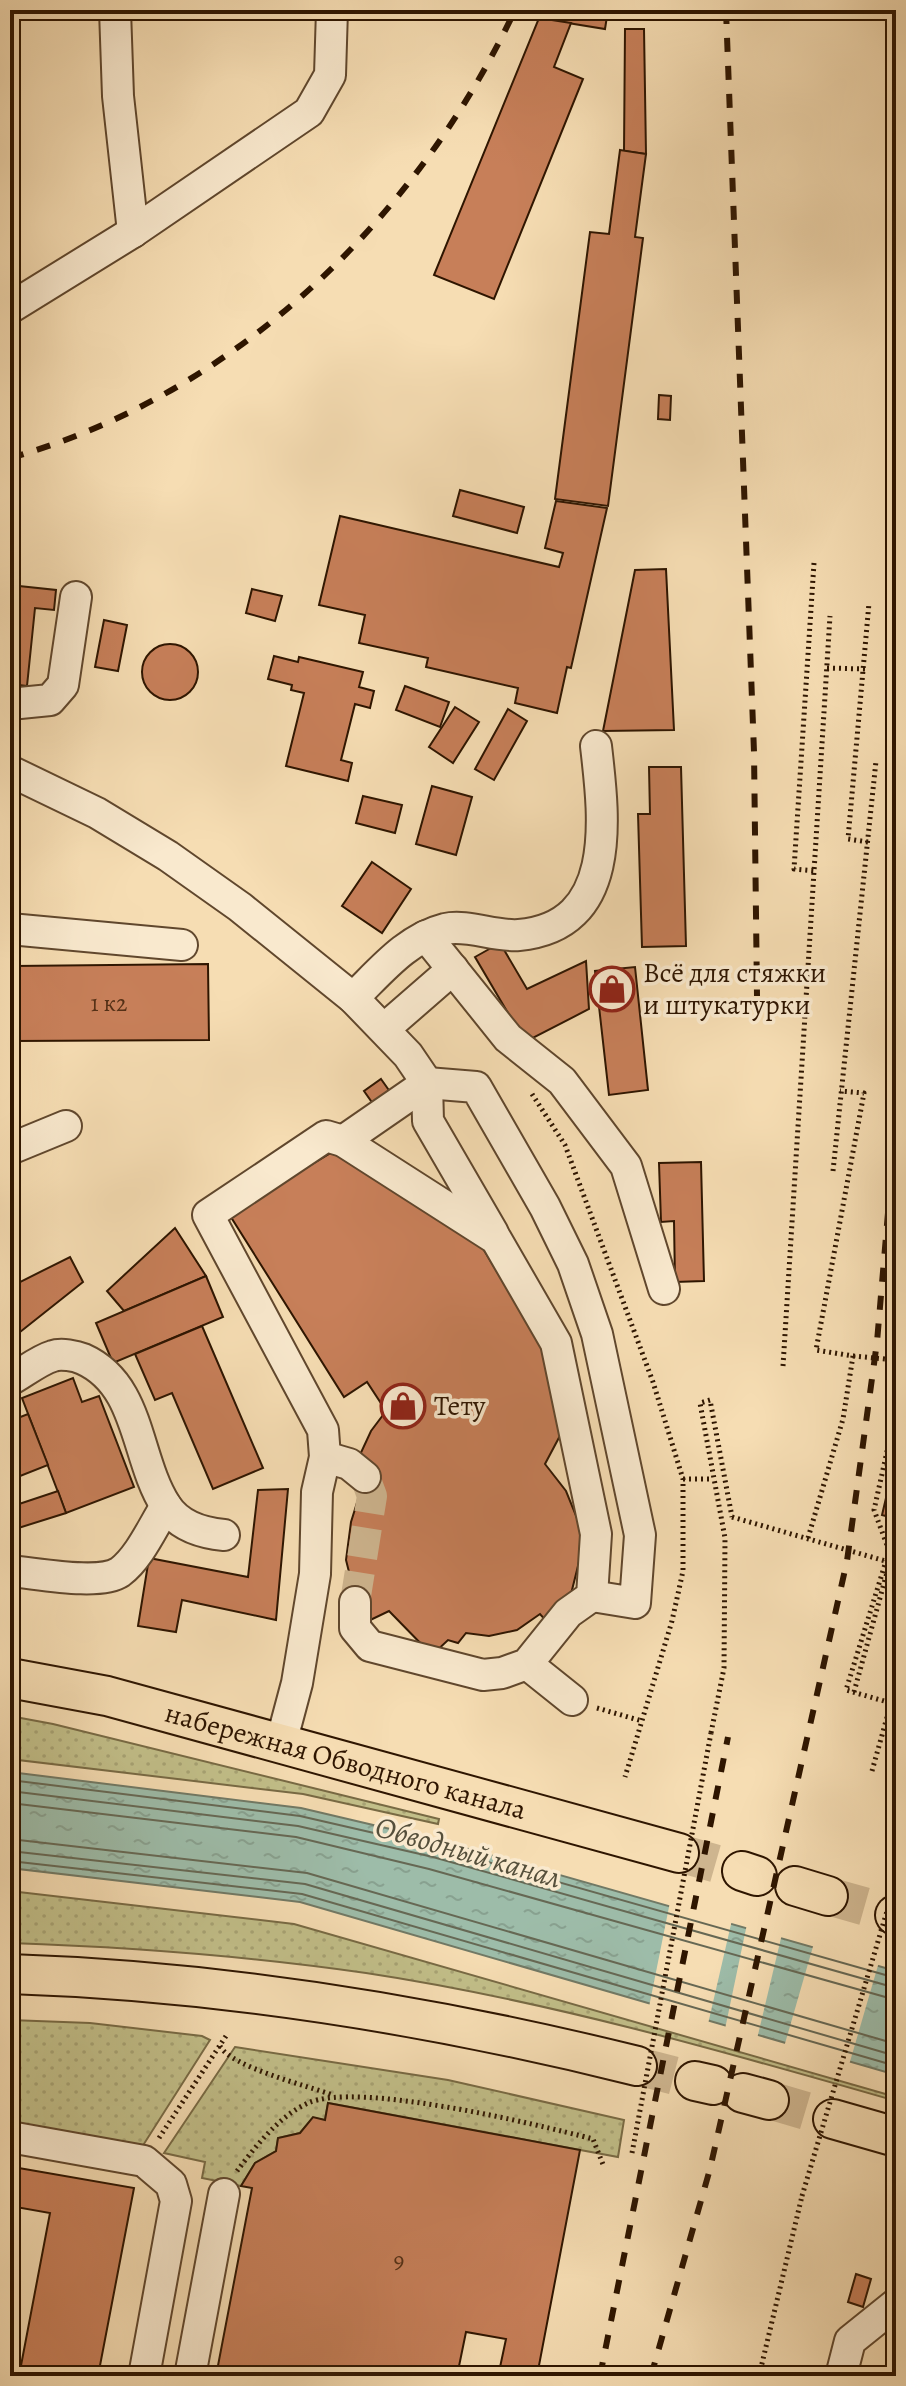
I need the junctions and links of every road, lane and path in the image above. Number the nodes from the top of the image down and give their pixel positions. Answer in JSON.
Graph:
{"nodes":[{"id":1,"x":115,"y":10,"type":"edge"},
{"id":2,"x":332,"y":10,"type":"edge"},
{"id":3,"x":133,"y":232,"type":"junction"},
{"id":4,"x":10,"y":308,"type":"edge"},
{"id":5,"x":814,"y":563,"type":"dead end"},
{"id":6,"x":76,"y":597,"type":"dead end"},
{"id":7,"x":869,"y":603,"type":"dead end"},
{"id":8,"x":830,"y":616,"type":"dead end"},
{"id":9,"x":827,"y":668,"type":"junction"},
{"id":10,"x":865,"y":669,"type":"junction"},
{"id":11,"x":10,"y":704,"type":"edge"},
{"id":12,"x":596,"y":746,"type":"dead end"},
{"id":13,"x":876,"y":761,"type":"dead end"},
{"id":14,"x":10,"y":771,"type":"edge"},
{"id":15,"x":868,"y":842,"type":"junction"},
{"id":16,"x":816,"y":871,"type":"junction"},
{"id":17,"x":10,"y":929,"type":"edge"},
{"id":18,"x":426,"y":936,"type":"junction"},
{"id":19,"x":182,"y":945,"type":"dead end"},
{"id":20,"x":453,"y":969,"type":"junction"},
{"id":21,"x":353,"y":998,"type":"junction"},
{"id":22,"x":384,"y":1029,"type":"junction"},
{"id":23,"x":427,"y":1083,"type":"junction"},
{"id":24,"x":840,"y":1091,"type":"junction"},
{"id":25,"x":66,"y":1126,"type":"dead end"},
{"id":26,"x":343,"y":1141,"type":"junction"},
{"id":27,"x":10,"y":1149,"type":"edge"},
{"id":28,"x":833,"y":1171,"type":"dead end"},
{"id":29,"x":496,"y":1239,"type":"junction"},
{"id":30,"x":664,"y":1289,"type":"dead end"},
{"id":31,"x":853,"y":1356,"type":"junction"},
{"id":32,"x":896,"y":1360,"type":"edge"},
{"id":33,"x":783,"y":1366,"type":"dead end"},
{"id":34,"x":10,"y":1380,"type":"edge"},
{"id":35,"x":896,"y":1411,"type":"edge"},
{"id":36,"x":325,"y":1457,"type":"junction"},
{"id":37,"x":885,"y":1463,"type":"junction"},
{"id":38,"x":896,"y":1465,"type":"edge"},
{"id":39,"x":365,"y":1477,"type":"dead end"},
{"id":40,"x":683,"y":1479,"type":"dead end"},
{"id":41,"x":713,"y":1479,"type":"junction"},
{"id":42,"x":166,"y":1506,"type":"junction"},
{"id":43,"x":224,"y":1535,"type":"dead end"},
{"id":44,"x":808,"y":1538,"type":"junction"},
{"id":45,"x":896,"y":1540,"type":"edge"},
{"id":46,"x":888,"y":1559,"type":"junction"},
{"id":47,"x":896,"y":1564,"type":"edge"},
{"id":48,"x":10,"y":1571,"type":"edge"},
{"id":49,"x":592,"y":1596,"type":"junction"},
{"id":50,"x":355,"y":1602,"type":"tunnel mouth"},
{"id":51,"x":663,"y":1650,"type":"dead end"},
{"id":52,"x":527,"y":1664,"type":"junction"},
{"id":53,"x":10,"y":1678,"type":"edge"},
{"id":54,"x":581,"y":1703,"type":"joint"},
{"id":55,"x":642,"y":1721,"type":"junction"},
{"id":56,"x":281,"y":1743,"type":"junction"},
{"id":57,"x":872,"y":1771,"type":"dead end"},
{"id":58,"x":625,"y":1777,"type":"dead end"},
{"id":59,"x":679,"y":1853,"type":"tunnel mouth"},
{"id":60,"x":896,"y":1904,"type":"edge"},
{"id":61,"x":10,"y":1974,"type":"edge"},
{"id":62,"x":226,"y":2036,"type":"dead end"},
{"id":63,"x":220,"y":2046,"type":"junction"},
{"id":64,"x":637,"y":2066,"type":"tunnel mouth"},
{"id":65,"x":334,"y":2096,"type":"junction"},
{"id":66,"x":833,"y":2119,"type":"tunnel mouth"},
{"id":67,"x":10,"y":2137,"type":"edge"},
{"id":68,"x":896,"y":2137,"type":"edge"},
{"id":69,"x":632,"y":2153,"type":"dead end"},
{"id":70,"x":144,"y":2161,"type":"junction"},
{"id":71,"x":604,"y":2167,"type":"dead end"},
{"id":72,"x":224,"y":2194,"type":"joint"},
{"id":73,"x":896,"y":2304,"type":"edge"},
{"id":74,"x":144,"y":2376,"type":"edge"},
{"id":75,"x":190,"y":2376,"type":"edge"},
{"id":76,"x":759,"y":2376,"type":"edge"},
{"id":77,"x":841,"y":2376,"type":"edge"}],
"edges":[{"from":1,"to":3,"type":"street"},
{"from":2,"to":3,"type":"street"},
{"from":3,"to":4,"type":"street"},
{"from":5,"to":16,"type":"path"},
{"from":6,"to":11,"type":"street"},
{"from":7,"to":10,"type":"path"},
{"from":8,"to":9,"type":"path"},
{"from":9,"to":10,"type":"path"},
{"from":9,"to":16,"type":"path"},
{"from":10,"to":15,"type":"path"},
{"from":12,"to":18,"type":"street"},
{"from":13,"to":15,"type":"path"},
{"from":14,"to":21,"type":"street"},
{"from":15,"to":24,"type":"path"},
{"from":16,"to":33,"type":"path"},
{"from":17,"to":19,"type":"street"},
{"from":18,"to":20,"type":"street"},
{"from":18,"to":21,"type":"street"},
{"from":20,"to":22,"type":"street"},
{"from":20,"to":30,"type":"street"},
{"from":21,"to":22,"type":"street"},
{"from":22,"to":23,"type":"street"},
{"from":23,"to":26,"type":"street"},
{"from":23,"to":29,"type":"street"},
{"from":23,"to":49,"type":"street"},
{"from":24,"to":28,"type":"path"},
{"from":24,"to":31,"type":"path"},
{"from":25,"to":27,"type":"street"},
{"from":26,"to":29,"type":"street"},
{"from":26,"to":36,"type":"street"},
{"from":29,"to":49,"type":"street"},
{"from":31,"to":32,"type":"path"},
{"from":31,"to":44,"type":"path"},
{"from":34,"to":42,"type":"street"},
{"from":35,"to":37,"type":"path"},
{"from":36,"to":39,"type":"street"},
{"from":36,"to":56,"type":"street"},
{"from":37,"to":38,"type":"path"},
{"from":37,"to":46,"type":"path"},
{"from":40,"to":41,"type":"path"},
{"from":41,"to":44,"type":"path","bridge":true},
{"from":41,"to":69,"type":"path","bridge":true},
{"from":42,"to":43,"type":"street"},
{"from":42,"to":48,"type":"street"},
{"from":44,"to":46,"type":"path","bridge":true},
{"from":45,"to":46,"type":"path"},
{"from":46,"to":47,"type":"path","bridge":true},
{"from":46,"to":57,"type":"path"},
{"from":49,"to":52,"type":"street"},
{"from":50,"to":52,"type":"street"},
{"from":51,"to":55,"type":"path"},
{"from":52,"to":54,"type":"street"},
{"from":53,"to":56,"type":"main road","name":"набережная Обводного канала"},
{"from":54,"to":55,"type":"path"},
{"from":55,"to":58,"type":"path"},
{"from":56,"to":59,"type":"main road","name":"набережная Обводного канала"},
{"from":60,"to":76,"type":"path","bridge":true},
{"from":61,"to":64,"type":"main road"},
{"from":62,"to":63,"type":"path"},
{"from":63,"to":65,"type":"path"},
{"from":63,"to":70,"type":"path"},
{"from":65,"to":71,"type":"path"},
{"from":65,"to":72,"type":"path"},
{"from":66,"to":68,"type":"main road"},
{"from":67,"to":70,"type":"street"},
{"from":70,"to":74,"type":"street"},
{"from":72,"to":75,"type":"street"},
{"from":73,"to":77,"type":"street"}]}
